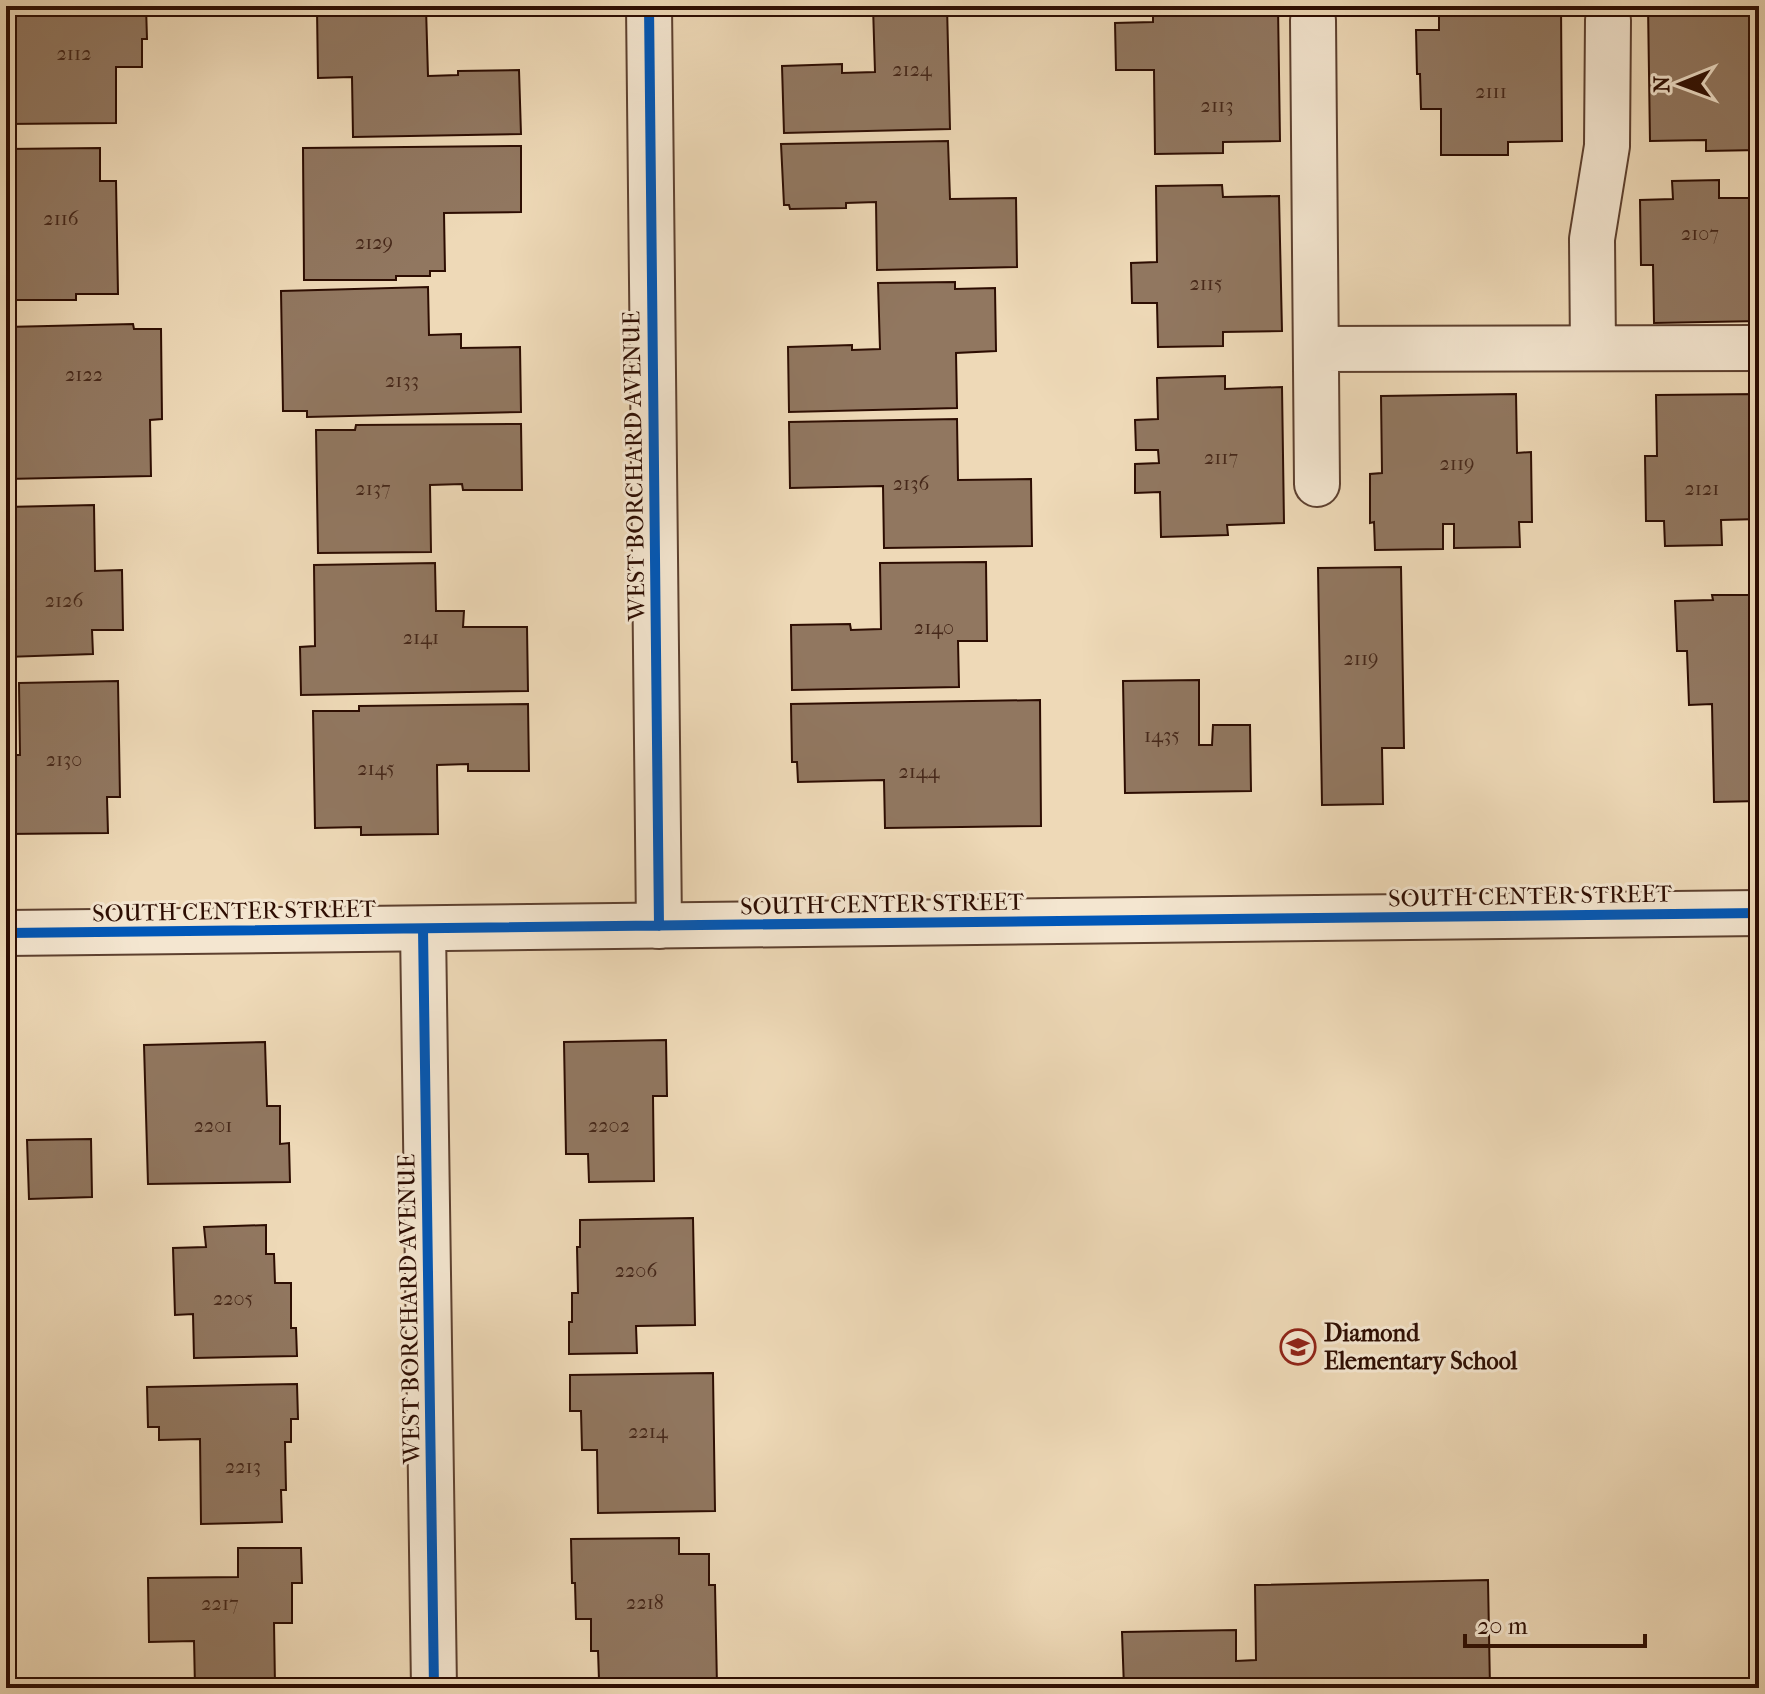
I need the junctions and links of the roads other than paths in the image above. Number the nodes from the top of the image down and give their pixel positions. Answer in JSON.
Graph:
{"nodes":[{"id":1,"x":649,"y":6,"type":"edge"},
{"id":2,"x":1313,"y":20,"type":"dead end"},
{"id":3,"x":1608,"y":20,"type":"dead end"},
{"id":4,"x":1593,"y":348,"type":"junction"},
{"id":5,"x":1759,"y":348,"type":"edge"},
{"id":6,"x":1316,"y":349,"type":"junction"},
{"id":7,"x":1317,"y":484,"type":"dead end"},
{"id":8,"x":1759,"y":913,"type":"edge"},
{"id":9,"x":659,"y":926,"type":"junction"},
{"id":10,"x":423,"y":929,"type":"junction"},
{"id":11,"x":6,"y":933,"type":"edge"},
{"id":12,"x":434,"y":1688,"type":"edge"}],
"edges":[{"from":1,"to":9,"type":"street","name":"WEST BORCHARD AVENUE"},
{"from":2,"to":6,"type":"street"},
{"from":3,"to":4,"type":"street"},
{"from":4,"to":5,"type":"street"},
{"from":4,"to":6,"type":"street"},
{"from":6,"to":7,"type":"street"},
{"from":8,"to":9,"type":"street","name":"SOUTH CENTER STREET"},
{"from":9,"to":10,"type":"street","name":"SOUTH CENTER STREET"},
{"from":10,"to":11,"type":"street","name":"SOUTH CENTER STREET"},
{"from":10,"to":12,"type":"street","name":"WEST BORCHARD AVENUE"}]}
